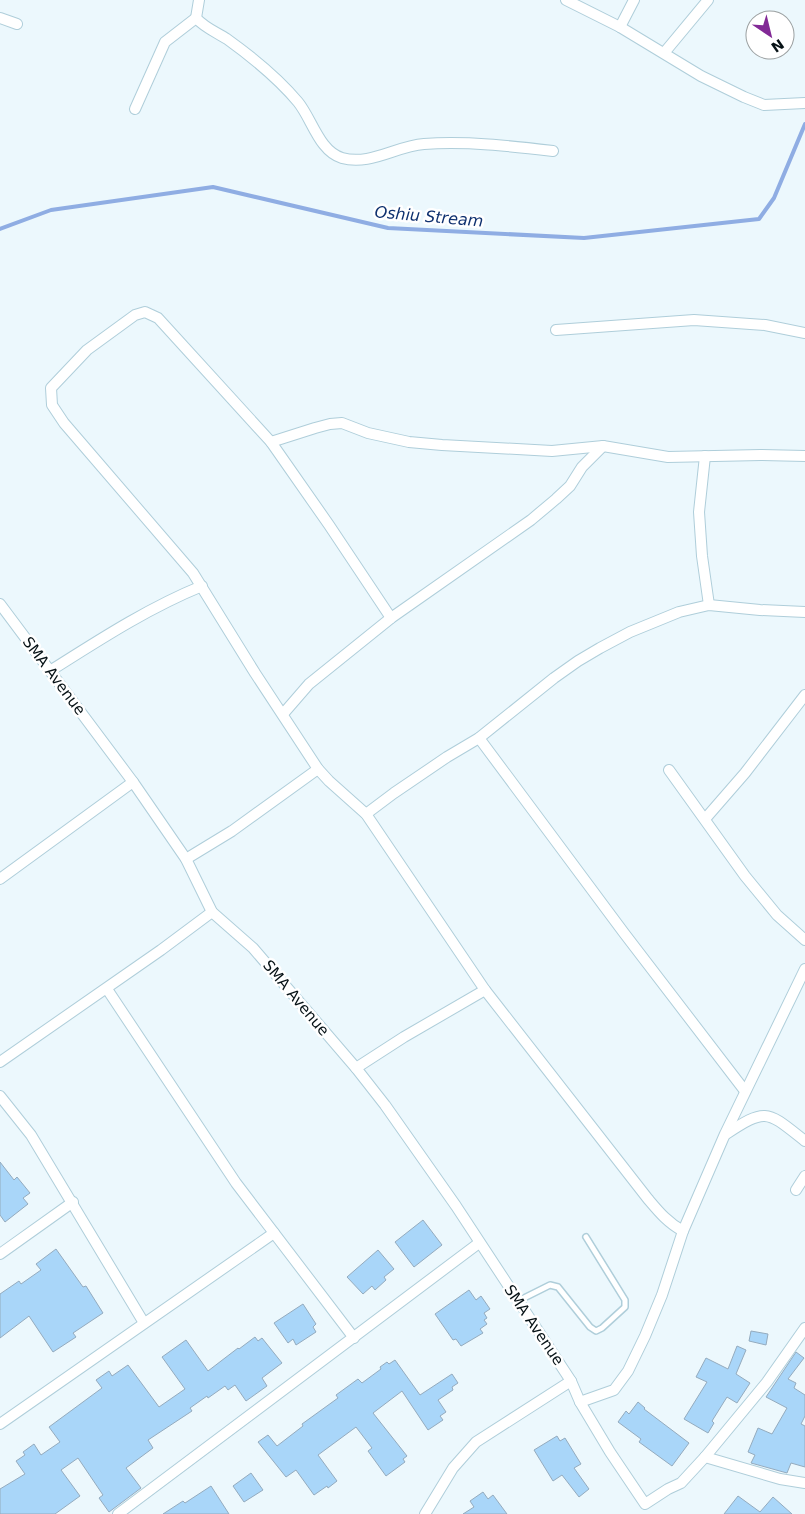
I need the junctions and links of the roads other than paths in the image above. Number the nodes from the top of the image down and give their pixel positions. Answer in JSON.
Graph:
{"nodes":[{"id":1,"x":199,"y":0,"type":"edge"},
{"id":2,"x":566,"y":0,"type":"edge"},
{"id":3,"x":634,"y":0,"type":"edge"},
{"id":4,"x":708,"y":0,"type":"edge"},
{"id":5,"x":0,"y":18,"type":"edge"},
{"id":6,"x":196,"y":18,"type":"junction"},
{"id":7,"x":17,"y":24,"type":"dead end"},
{"id":8,"x":620,"y":27,"type":"junction"},
{"id":9,"x":664,"y":54,"type":"junction"},
{"id":10,"x":805,"y":103,"type":"edge"},
{"id":11,"x":135,"y":109,"type":"dead end"},
{"id":12,"x":553,"y":151,"type":"dead end"},
{"id":13,"x":556,"y":330,"type":"dead end"},
{"id":14,"x":805,"y":333,"type":"edge"},
{"id":15,"x":271,"y":442,"type":"junction"},
{"id":16,"x":603,"y":446,"type":"junction"},
{"id":17,"x":705,"y":456,"type":"junction"},
{"id":18,"x":805,"y":456,"type":"edge"},
{"id":19,"x":202,"y":586,"type":"junction"},
{"id":20,"x":0,"y":604,"type":"edge"},
{"id":21,"x":709,"y":605,"type":"junction"},
{"id":22,"x":805,"y":612,"type":"edge"},
{"id":23,"x":391,"y":618,"type":"junction"},
{"id":24,"x":50,"y":671,"type":"junction"},
{"id":25,"x":805,"y":695,"type":"edge"},
{"id":26,"x":283,"y":714,"type":"junction"},
{"id":27,"x":480,"y":738,"type":"junction"},
{"id":28,"x":318,"y":769,"type":"junction"},
{"id":29,"x":669,"y":770,"type":"dead end"},
{"id":30,"x":133,"y":782,"type":"junction"},
{"id":31,"x":366,"y":814,"type":"junction"},
{"id":32,"x":705,"y":819,"type":"junction"},
{"id":33,"x":186,"y":860,"type":"junction"},
{"id":34,"x":0,"y":878,"type":"edge"},
{"id":35,"x":212,"y":912,"type":"junction"},
{"id":36,"x":805,"y":940,"type":"edge"},
{"id":37,"x":805,"y":969,"type":"edge"},
{"id":38,"x":107,"y":989,"type":"junction"},
{"id":39,"x":485,"y":990,"type":"junction"},
{"id":40,"x":0,"y":1062,"type":"edge"},
{"id":41,"x":356,"y":1068,"type":"junction"},
{"id":42,"x":745,"y":1091,"type":"junction"},
{"id":43,"x":0,"y":1096,"type":"edge"},
{"id":44,"x":725,"y":1134,"type":"junction"},
{"id":45,"x":805,"y":1141,"type":"edge"},
{"id":46,"x":805,"y":1176,"type":"edge"},
{"id":47,"x":796,"y":1190,"type":"dead end"},
{"id":48,"x":73,"y":1202,"type":"junction"},
{"id":49,"x":683,"y":1231,"type":"junction"},
{"id":50,"x":274,"y":1233,"type":"junction"},
{"id":51,"x":586,"y":1237,"type":"dead end"},
{"id":52,"x":479,"y":1243,"type":"junction"},
{"id":53,"x":0,"y":1254,"type":"edge"},
{"id":54,"x":518,"y":1301,"type":"junction"},
{"id":55,"x":144,"y":1323,"type":"junction"},
{"id":56,"x":805,"y":1328,"type":"edge"},
{"id":57,"x":354,"y":1338,"type":"junction"},
{"id":58,"x":571,"y":1381,"type":"junction"},
{"id":59,"x":580,"y":1402,"type":"junction"},
{"id":60,"x":0,"y":1424,"type":"edge"},
{"id":61,"x":705,"y":1457,"type":"junction"},
{"id":62,"x":805,"y":1483,"type":"edge"},
{"id":63,"x":646,"y":1509,"type":"edge"},
{"id":64,"x":118,"y":1514,"type":"edge"},
{"id":65,"x":424,"y":1514,"type":"edge"}],
"edges":[{"from":1,"to":6,"type":"street"},
{"from":2,"to":8,"type":"street"},
{"from":3,"to":8,"type":"street"},
{"from":4,"to":9,"type":"street"},
{"from":5,"to":7,"type":"street"},
{"from":6,"to":11,"type":"street"},
{"from":6,"to":12,"type":"street"},
{"from":8,"to":9,"type":"street"},
{"from":9,"to":10,"type":"street"},
{"from":13,"to":14,"type":"street"},
{"from":15,"to":16,"type":"street"},
{"from":15,"to":19,"type":"street"},
{"from":15,"to":23,"type":"street"},
{"from":16,"to":17,"type":"street"},
{"from":16,"to":23,"type":"street"},
{"from":17,"to":18,"type":"street"},
{"from":17,"to":21,"type":"street"},
{"from":19,"to":24,"type":"street"},
{"from":19,"to":26,"type":"street"},
{"from":20,"to":24,"type":"street","name":"SMA Avenue"},
{"from":21,"to":22,"type":"street"},
{"from":21,"to":27,"type":"street"},
{"from":23,"to":26,"type":"street"},
{"from":24,"to":30,"type":"street","name":"SMA Avenue"},
{"from":25,"to":32,"type":"street"},
{"from":26,"to":28,"type":"street"},
{"from":27,"to":31,"type":"street"},
{"from":27,"to":42,"type":"street"},
{"from":28,"to":31,"type":"street"},
{"from":28,"to":33,"type":"street"},
{"from":29,"to":32,"type":"street"},
{"from":30,"to":33,"type":"street","name":"SMA Avenue"},
{"from":30,"to":34,"type":"street"},
{"from":31,"to":39,"type":"street"},
{"from":32,"to":36,"type":"street"},
{"from":33,"to":35,"type":"street","name":"SMA Avenue"},
{"from":35,"to":38,"type":"street"},
{"from":35,"to":41,"type":"street","name":"SMA Avenue"},
{"from":37,"to":42,"type":"street"},
{"from":38,"to":40,"type":"street"},
{"from":38,"to":50,"type":"street"},
{"from":39,"to":41,"type":"street"},
{"from":39,"to":49,"type":"street"},
{"from":41,"to":52,"type":"street","name":"SMA Avenue"},
{"from":42,"to":44,"type":"street"},
{"from":43,"to":48,"type":"street"},
{"from":44,"to":45,"type":"street"},
{"from":44,"to":49,"type":"street"},
{"from":46,"to":47,"type":"street"},
{"from":48,"to":53,"type":"street"},
{"from":48,"to":55,"type":"street"},
{"from":49,"to":59,"type":"street"},
{"from":50,"to":55,"type":"street"},
{"from":50,"to":57,"type":"street"},
{"from":51,"to":54,"type":"lane"},
{"from":52,"to":54,"type":"street","name":"SMA Avenue"},
{"from":52,"to":57,"type":"street"},
{"from":54,"to":58,"type":"street","name":"SMA Avenue"},
{"from":55,"to":60,"type":"street"},
{"from":56,"to":61,"type":"street"},
{"from":57,"to":64,"type":"street"},
{"from":58,"to":59,"type":"street","name":"SMA Avenue"},
{"from":58,"to":65,"type":"street"},
{"from":59,"to":63,"type":"street","name":"SMA Avenue"},
{"from":61,"to":62,"type":"street"},
{"from":61,"to":63,"type":"street"}]}
